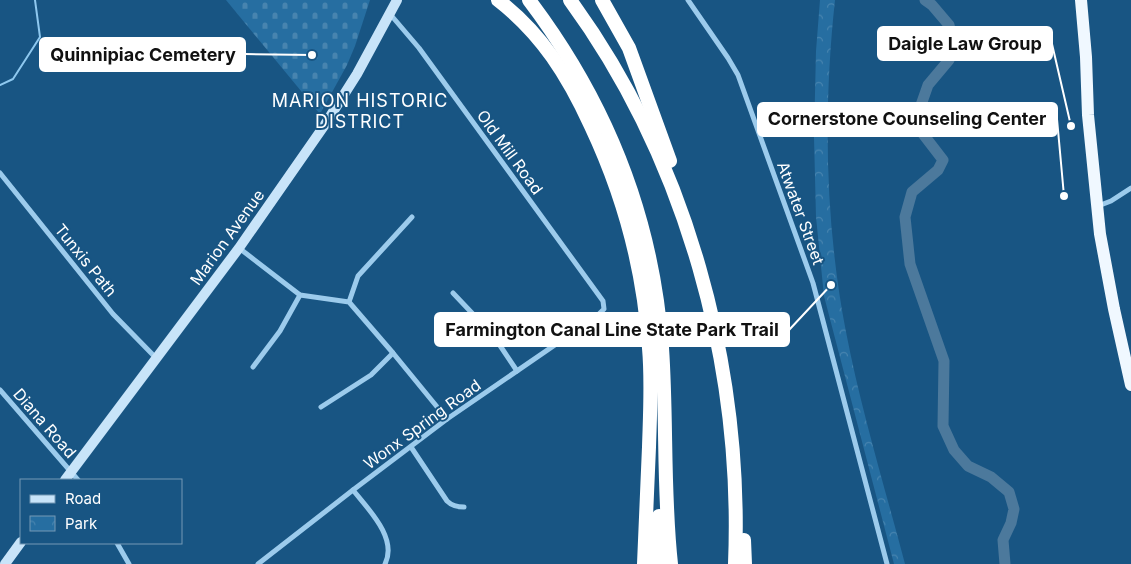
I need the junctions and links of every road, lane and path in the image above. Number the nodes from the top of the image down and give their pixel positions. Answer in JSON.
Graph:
{"nodes":[{"id":1,"x":397,"y":0,"type":"edge"},
{"id":2,"x":498,"y":0,"type":"edge"},
{"id":3,"x":529,"y":0,"type":"edge"},
{"id":4,"x":570,"y":0,"type":"edge"},
{"id":5,"x":602,"y":0,"type":"edge"},
{"id":6,"x":688,"y":0,"type":"edge"},
{"id":7,"x":1082,"y":0,"type":"edge"},
{"id":8,"x":390,"y":14,"type":"junction"},
{"id":9,"x":0,"y":173,"type":"edge"},
{"id":10,"x":1131,"y":188,"type":"edge"},
{"id":11,"x":1097,"y":207,"type":"junction"},
{"id":12,"x":412,"y":217,"type":"dead end"},
{"id":13,"x":239,"y":248,"type":"junction"},
{"id":14,"x":703,"y":282,"type":"junction"},
{"id":15,"x":453,"y":293,"type":"dead end"},
{"id":16,"x":300,"y":295,"type":"junction"},
{"id":17,"x":350,"y":302,"type":"junction"},
{"id":18,"x":604,"y":309,"type":"joint"},
{"id":19,"x":393,"y":353,"type":"junction"},
{"id":20,"x":156,"y":358,"type":"junction"},
{"id":21,"x":253,"y":367,"type":"dead end"},
{"id":22,"x":517,"y":371,"type":"junction"},
{"id":23,"x":1131,"y":385,"type":"edge"},
{"id":24,"x":0,"y":390,"type":"edge"},
{"id":25,"x":663,"y":395,"type":"junction"},
{"id":26,"x":321,"y":407,"type":"dead end"},
{"id":27,"x":729,"y":416,"type":"junction"},
{"id":28,"x":447,"y":419,"type":"junction"},
{"id":29,"x":411,"y":447,"type":"junction"},
{"id":30,"x":68,"y":476,"type":"edge"},
{"id":31,"x":353,"y":490,"type":"junction"},
{"id":32,"x":464,"y":507,"type":"dead end"},
{"id":33,"x":20,"y":543,"type":"edge"},
{"id":34,"x":118,"y":544,"type":"edge"},
{"id":35,"x":6,"y":564,"type":"edge"},
{"id":36,"x":129,"y":564,"type":"edge"},
{"id":37,"x":258,"y":564,"type":"edge"},
{"id":38,"x":385,"y":564,"type":"edge"},
{"id":39,"x":644,"y":564,"type":"edge"},
{"id":40,"x":657,"y":564,"type":"edge"},
{"id":41,"x":671,"y":564,"type":"edge"},
{"id":42,"x":735,"y":564,"type":"edge"},
{"id":43,"x":745,"y":564,"type":"edge"},
{"id":44,"x":887,"y":564,"type":"edge"}],
"edges":[{"from":1,"to":8,"type":"main road","name":"Marion Avenue"},
{"from":2,"to":39,"type":"highway"},
{"from":3,"to":25,"type":"highway"},
{"from":4,"to":14,"type":"highway"},
{"from":5,"to":14,"type":"highway"},
{"from":6,"to":44,"type":"street","name":"Atwater Street"},
{"from":7,"to":11,"type":"highway"},
{"from":8,"to":13,"type":"main road","name":"Marion Avenue"},
{"from":8,"to":18,"type":"street","name":"Old Mill Road"},
{"from":9,"to":20,"type":"street","name":"Tunxis Path"},
{"from":10,"to":11,"type":"street"},
{"from":11,"to":23,"type":"highway"},
{"from":12,"to":17,"type":"street"},
{"from":13,"to":16,"type":"street"},
{"from":13,"to":20,"type":"main road","name":"Marion Avenue"},
{"from":14,"to":27,"type":"highway"},
{"from":15,"to":22,"type":"street"},
{"from":16,"to":17,"type":"street"},
{"from":16,"to":21,"type":"street"},
{"from":17,"to":19,"type":"street"},
{"from":18,"to":22,"type":"street","name":"Wonx Spring Road"},
{"from":19,"to":26,"type":"street"},
{"from":19,"to":28,"type":"street"},
{"from":20,"to":30,"type":"main road","name":"Marion Avenue"},
{"from":22,"to":28,"type":"street","name":"Wonx Spring Road"},
{"from":24,"to":30,"type":"street","name":"Diana Road"},
{"from":25,"to":40,"type":"highway"},
{"from":25,"to":41,"type":"highway"},
{"from":27,"to":42,"type":"highway"},
{"from":27,"to":43,"type":"highway"},
{"from":28,"to":29,"type":"street","name":"Wonx Spring Road"},
{"from":29,"to":31,"type":"street","name":"Wonx Spring Road"},
{"from":29,"to":32,"type":"street"},
{"from":31,"to":37,"type":"street","name":"Wonx Spring Road"},
{"from":31,"to":38,"type":"street"},
{"from":33,"to":35,"type":"main road"},
{"from":34,"to":36,"type":"street"}]}
